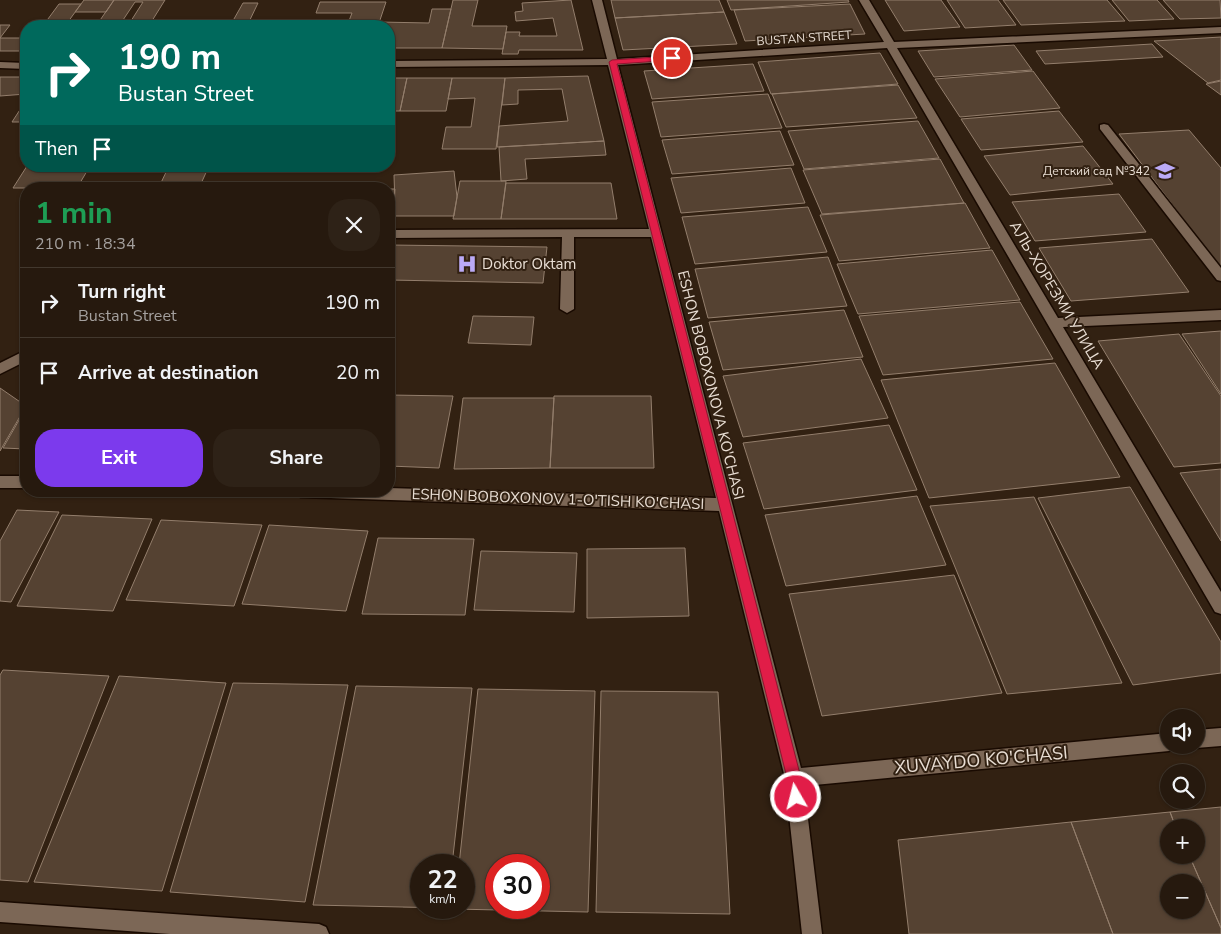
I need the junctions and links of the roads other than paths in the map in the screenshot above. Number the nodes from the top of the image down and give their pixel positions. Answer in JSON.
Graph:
{"nodes":[{"id":1,"x":597,"y":0,"type":"edge"},
{"id":2,"x":864,"y":0,"type":"edge"},
{"id":3,"x":1221,"y":30,"type":"edge"},
{"id":4,"x":889,"y":45,"type":"junction"},
{"id":5,"x":612,"y":62,"type":"junction"},
{"id":6,"x":395,"y":64,"type":"edge"},
{"id":7,"x":0,"y":66,"type":"edge"},
{"id":8,"x":20,"y":66,"type":"edge"},
{"id":9,"x":1104,"y":128,"type":"dead end"},
{"id":10,"x":656,"y":233,"type":"junction"},
{"id":11,"x":395,"y":234,"type":"edge"},
{"id":12,"x":568,"y":234,"type":"junction"},
{"id":13,"x":1221,"y":277,"type":"edge"},
{"id":14,"x":568,"y":309,"type":"dead end"},
{"id":15,"x":1221,"y":314,"type":"edge"},
{"id":16,"x":1056,"y":323,"type":"junction"},
{"id":17,"x":20,"y":358,"type":"edge"},
{"id":18,"x":0,"y":369,"type":"edge"},
{"id":19,"x":0,"y":482,"type":"edge"},
{"id":20,"x":20,"y":482,"type":"edge"},
{"id":21,"x":395,"y":494,"type":"edge"},
{"id":22,"x":725,"y":505,"type":"junction"},
{"id":23,"x":1221,"y":607,"type":"edge"},
{"id":24,"x":1221,"y":737,"type":"edge"},
{"id":25,"x":1205,"y":738,"type":"edge"},
{"id":26,"x":1160,"y":743,"type":"edge"},
{"id":27,"x":794,"y":778,"type":"junction"},
{"id":28,"x":0,"y":912,"type":"edge"},
{"id":29,"x":319,"y":934,"type":"edge"},
{"id":30,"x":812,"y":934,"type":"edge"}],
"edges":[{"from":1,"to":5,"type":"street","name":"ESHON BOBOXONOVA KO'CHASI"},
{"from":2,"to":4,"type":"street","name":"АЛЬ-ХОРЕЗМИ УЛИЦА"},
{"from":3,"to":4,"type":"street","name":"BUSTАN STREET"},
{"from":4,"to":5,"type":"street","name":"BUSTАN STREET"},
{"from":4,"to":16,"type":"street","name":"АЛЬ-ХОРЕЗМИ УЛИЦА"},
{"from":5,"to":6,"type":"street","name":"BUSTАN STREET"},
{"from":5,"to":10,"type":"street","name":"ESHON BOBOXONOVA KO'CHASI"},
{"from":7,"to":8,"type":"street"},
{"from":9,"to":13,"type":"street"},
{"from":10,"to":12,"type":"street"},
{"from":10,"to":22,"type":"street","name":"ESHON BOBOXONOVA KO'CHASI"},
{"from":11,"to":12,"type":"street"},
{"from":12,"to":14,"type":"street"},
{"from":15,"to":16,"type":"street"},
{"from":16,"to":23,"type":"street","name":"АЛЬ-ХОРЕЗМИ УЛИЦА"},
{"from":17,"to":18,"type":"street"},
{"from":19,"to":20,"type":"street"},
{"from":21,"to":22,"type":"street","name":"ESHON BOBOXONOV 1-O'TISH KO'CHASI"},
{"from":22,"to":27,"type":"street","name":"ESHON BOBOXONOVA KO'CHASI"},
{"from":24,"to":25,"type":"street"},
{"from":26,"to":27,"type":"street","name":"XUVAYDO KO'CHASI"},
{"from":27,"to":30,"type":"street","name":"ESHON BOBOXONOVA KO'CHASI"},
{"from":28,"to":29,"type":"street"}]}
